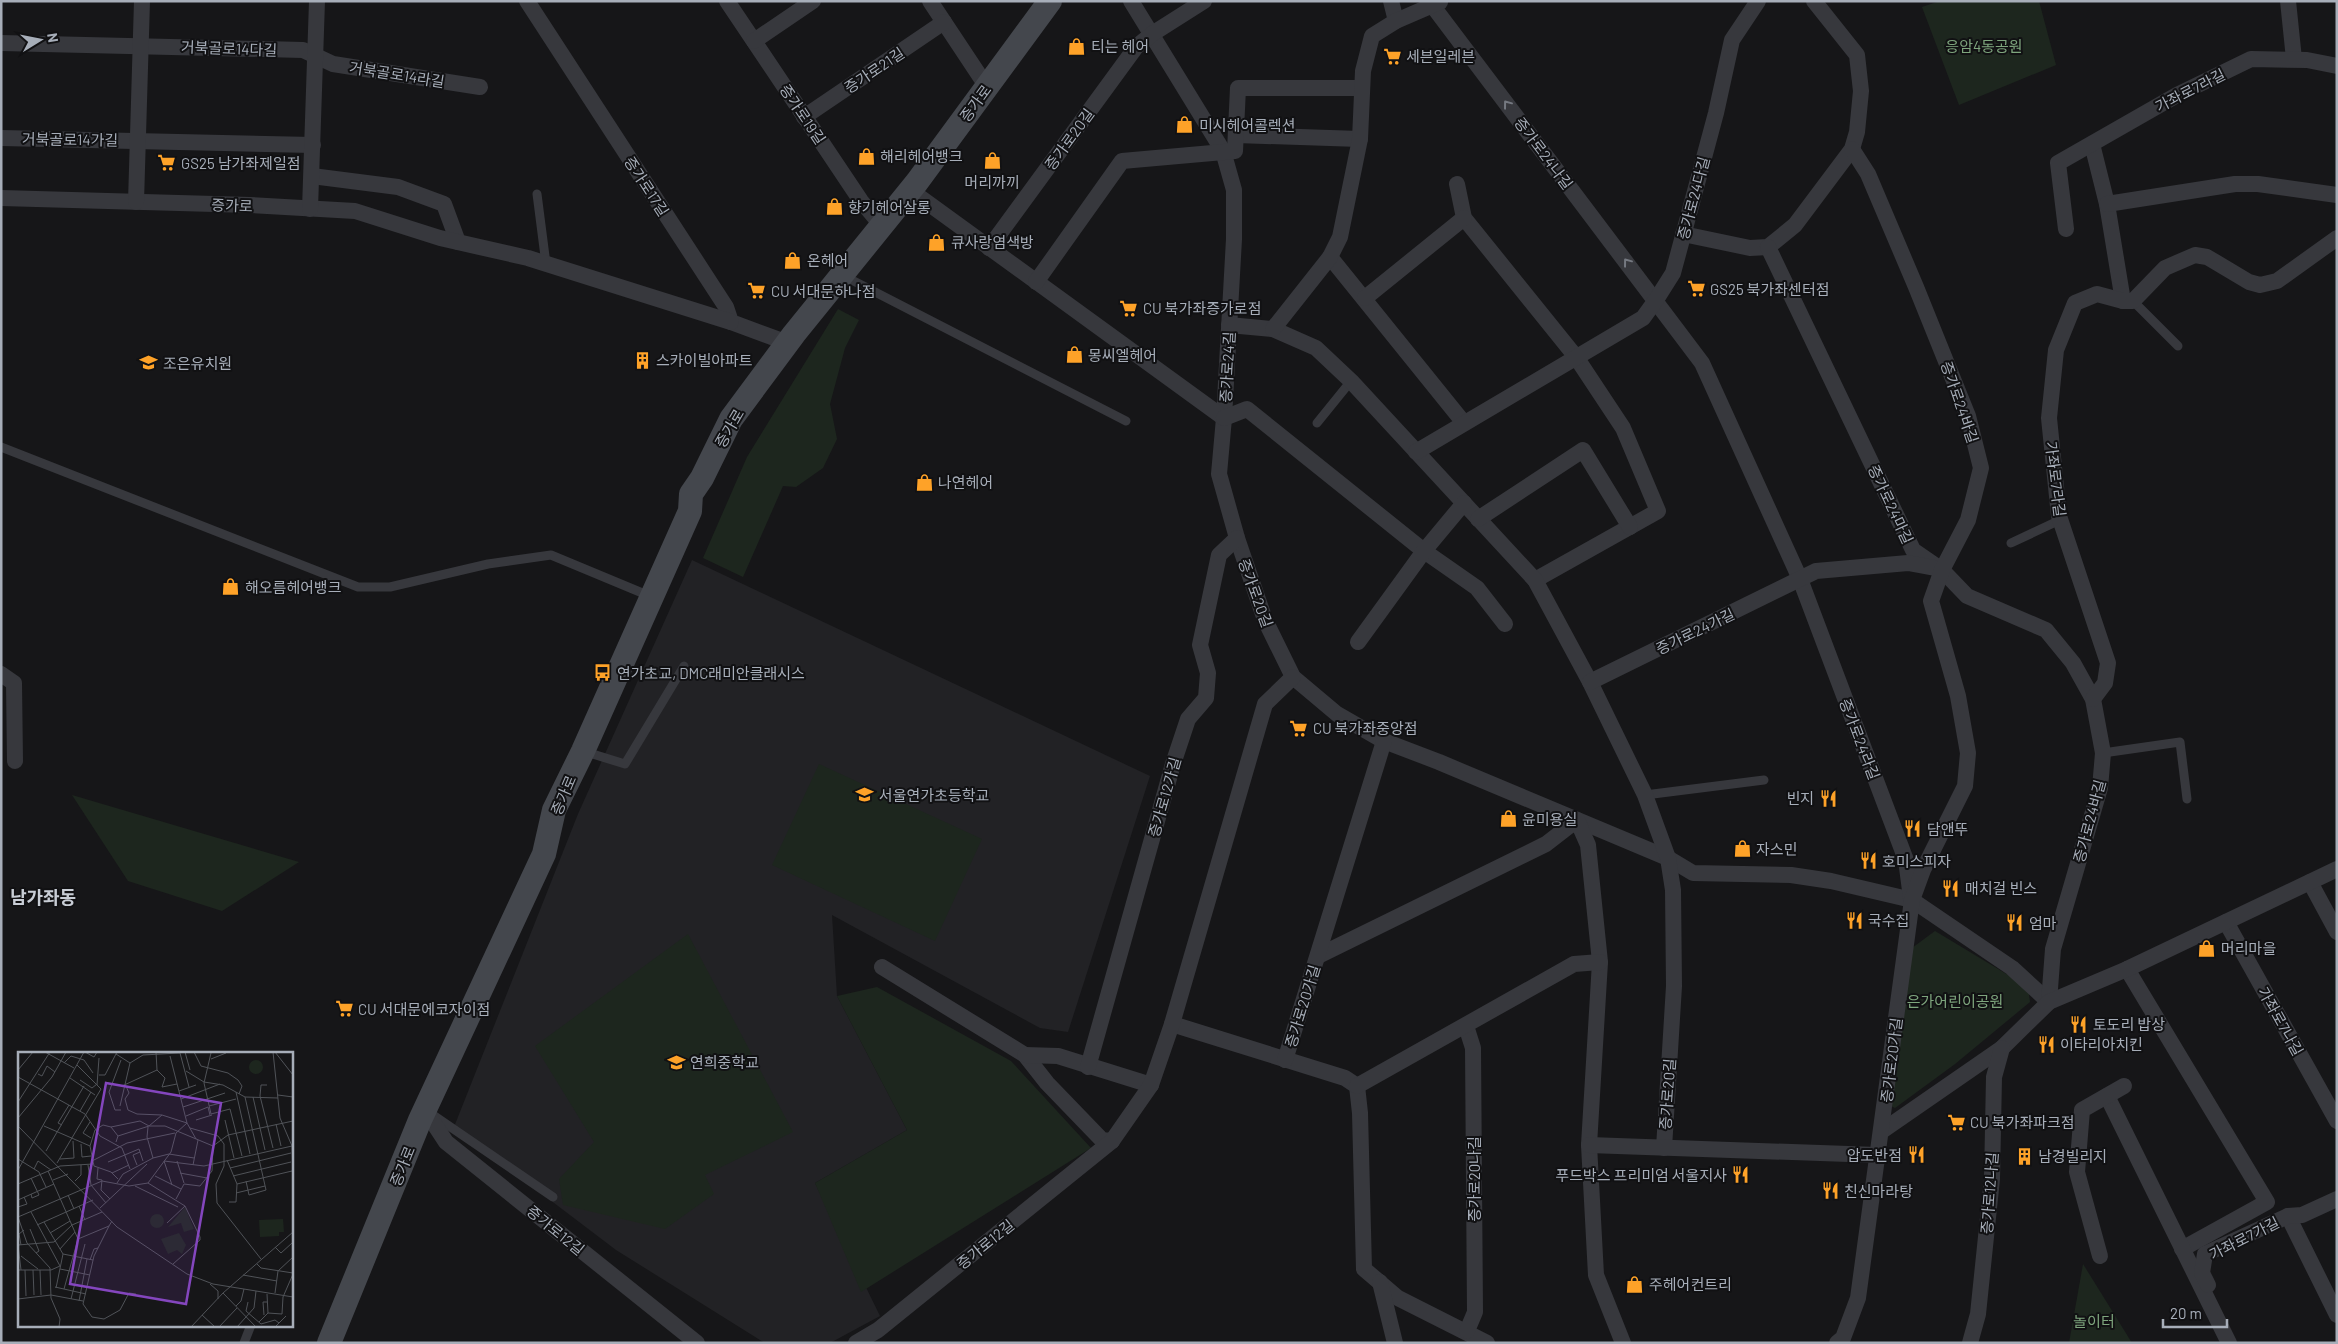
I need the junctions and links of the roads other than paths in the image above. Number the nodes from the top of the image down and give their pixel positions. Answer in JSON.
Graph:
{"nodes":[{"id":1,"x":142,"y":1,"type":"edge"},
{"id":2,"x":317,"y":1,"type":"edge"},
{"id":3,"x":526,"y":1,"type":"edge"},
{"id":4,"x":727,"y":1,"type":"edge"},
{"id":5,"x":813,"y":1,"type":"edge"},
{"id":6,"x":930,"y":1,"type":"edge"},
{"id":7,"x":1050,"y":1,"type":"edge"},
{"id":8,"x":1131,"y":1,"type":"edge"},
{"id":9,"x":1204,"y":1,"type":"edge"},
{"id":10,"x":1391,"y":1,"type":"edge"},
{"id":11,"x":1758,"y":1,"type":"edge"},
{"id":12,"x":1814,"y":1,"type":"edge"},
{"id":13,"x":2288,"y":1,"type":"edge"},
{"id":14,"x":1437,"y":3,"type":"edge"},
{"id":15,"x":1396,"y":21,"type":"junction"},
{"id":16,"x":944,"y":22,"type":"junction"},
{"id":17,"x":1152,"y":34,"type":"junction"},
{"id":18,"x":754,"y":41,"type":"junction"},
{"id":19,"x":1,"y":43,"type":"edge"},
{"id":20,"x":141,"y":46,"type":"junction"},
{"id":21,"x":315,"y":57,"type":"junction"},
{"id":22,"x":2294,"y":59,"type":"junction"},
{"id":23,"x":2337,"y":66,"type":"edge"},
{"id":24,"x":480,"y":87,"type":"dead end"},
{"id":25,"x":987,"y":87,"type":"junction"},
{"id":26,"x":1362,"y":88,"type":"junction"},
{"id":27,"x":804,"y":117,"type":"junction"},
{"id":28,"x":1236,"y":136,"type":"junction"},
{"id":29,"x":1,"y":138,"type":"edge"},
{"id":30,"x":1360,"y":139,"type":"junction"},
{"id":31,"x":139,"y":141,"type":"junction"},
{"id":32,"x":2092,"y":144,"type":"junction"},
{"id":33,"x":313,"y":145,"type":"junction"},
{"id":34,"x":1852,"y":149,"type":"junction"},
{"id":35,"x":1223,"y":151,"type":"junction"},
{"id":36,"x":312,"y":176,"type":"junction"},
{"id":37,"x":1457,"y":184,"type":"dead end"},
{"id":38,"x":910,"y":190,"type":"junction"},
{"id":39,"x":537,"y":194,"type":"dead end"},
{"id":40,"x":2337,"y":195,"type":"edge"},
{"id":41,"x":1,"y":198,"type":"edge"},
{"id":42,"x":136,"y":202,"type":"junction"},
{"id":43,"x":2107,"y":204,"type":"junction"},
{"id":44,"x":310,"y":209,"type":"junction"},
{"id":45,"x":1464,"y":218,"type":"junction"},
{"id":46,"x":881,"y":225,"type":"junction"},
{"id":47,"x":2066,"y":229,"type":"dead end"},
{"id":48,"x":1683,"y":234,"type":"junction"},
{"id":49,"x":2337,"y":238,"type":"edge"},
{"id":50,"x":458,"y":242,"type":"junction"},
{"id":51,"x":1768,"y":247,"type":"junction"},
{"id":52,"x":989,"y":248,"type":"junction"},
{"id":53,"x":1330,"y":257,"type":"junction"},
{"id":54,"x":546,"y":264,"type":"junction"},
{"id":55,"x":842,"y":275,"type":"junction"},
{"id":56,"x":1036,"y":282,"type":"junction"},
{"id":57,"x":1365,"y":298,"type":"junction"},
{"id":58,"x":1656,"y":300,"type":"junction"},
{"id":59,"x":2128,"y":301,"type":"junction"},
{"id":60,"x":731,"y":322,"type":"junction"},
{"id":61,"x":1229,"y":325,"type":"junction"},
{"id":62,"x":1273,"y":329,"type":"junction"},
{"id":63,"x":788,"y":343,"type":"junction"},
{"id":64,"x":2178,"y":346,"type":"dead end"},
{"id":65,"x":1576,"y":357,"type":"junction"},
{"id":66,"x":1351,"y":381,"type":"junction"},
{"id":67,"x":1224,"y":418,"type":"junction"},
{"id":68,"x":1126,"y":421,"type":"dead end"},
{"id":69,"x":1316,"y":423,"type":"dead end"},
{"id":70,"x":1464,"y":423,"type":"junction"},
{"id":71,"x":1,"y":447,"type":"edge"},
{"id":72,"x":1416,"y":452,"type":"junction"},
{"id":73,"x":1464,"y":503,"type":"junction"},
{"id":74,"x":1478,"y":519,"type":"junction"},
{"id":75,"x":2060,"y":520,"type":"junction"},
{"id":76,"x":1630,"y":527,"type":"junction"},
{"id":77,"x":1237,"y":538,"type":"junction"},
{"id":78,"x":2011,"y":543,"type":"dead end"},
{"id":79,"x":1424,"y":551,"type":"junction"},
{"id":80,"x":1942,"y":570,"type":"junction"},
{"id":81,"x":1800,"y":579,"type":"junction"},
{"id":82,"x":1535,"y":580,"type":"junction"},
{"id":83,"x":652,"y":597,"type":"junction"},
{"id":84,"x":1505,"y":624,"type":"dead end"},
{"id":85,"x":1358,"y":642,"type":"dead end"},
{"id":86,"x":684,"y":666,"type":"dead end"},
{"id":87,"x":1,"y":674,"type":"edge"},
{"id":88,"x":1293,"y":677,"type":"junction"},
{"id":89,"x":1590,"y":682,"type":"junction"},
{"id":90,"x":2093,"y":700,"type":"junction"},
{"id":91,"x":1384,"y":741,"type":"junction"},
{"id":92,"x":583,"y":751,"type":"junction"},
{"id":93,"x":2103,"y":753,"type":"junction"},
{"id":94,"x":15,"y":761,"type":"dead end"},
{"id":95,"x":1764,"y":780,"type":"dead end"},
{"id":96,"x":1645,"y":795,"type":"junction"},
{"id":97,"x":2187,"y":799,"type":"dead end"},
{"id":98,"x":1577,"y":820,"type":"junction"},
{"id":99,"x":1668,"y":858,"type":"junction"},
{"id":100,"x":2337,"y":870,"type":"edge"},
{"id":101,"x":2310,"y":882,"type":"junction"},
{"id":102,"x":1912,"y":900,"type":"junction"},
{"id":103,"x":2226,"y":922,"type":"junction"},
{"id":104,"x":2337,"y":932,"type":"edge"},
{"id":105,"x":1318,"y":956,"type":"junction"},
{"id":106,"x":1600,"y":962,"type":"junction"},
{"id":107,"x":882,"y":968,"type":"dead end"},
{"id":108,"x":2127,"y":969,"type":"junction"},
{"id":109,"x":2049,"y":1002,"type":"junction"},
{"id":110,"x":1172,"y":1024,"type":"junction"},
{"id":111,"x":1466,"y":1026,"type":"junction"},
{"id":112,"x":2002,"y":1048,"type":"junction"},
{"id":113,"x":1025,"y":1056,"type":"junction"},
{"id":114,"x":1286,"y":1060,"type":"junction"},
{"id":115,"x":1088,"y":1067,"type":"junction"},
{"id":116,"x":1151,"y":1084,"type":"junction"},
{"id":117,"x":1357,"y":1086,"type":"junction"},
{"id":118,"x":2124,"y":1086,"type":"dead end"},
{"id":119,"x":2107,"y":1096,"type":"junction"},
{"id":120,"x":425,"y":1110,"type":"junction"},
{"id":121,"x":2337,"y":1121,"type":"edge"},
{"id":122,"x":1882,"y":1131,"type":"junction"},
{"id":123,"x":1112,"y":1141,"type":"junction"},
{"id":124,"x":1589,"y":1145,"type":"junction"},
{"id":125,"x":1664,"y":1148,"type":"junction"},
{"id":126,"x":1877,"y":1155,"type":"junction"},
{"id":127,"x":553,"y":1196,"type":"dead end"},
{"id":128,"x":2337,"y":1199,"type":"edge"},
{"id":129,"x":2288,"y":1216,"type":"junction"},
{"id":130,"x":2182,"y":1249,"type":"junction"},
{"id":131,"x":2100,"y":1256,"type":"dead end"},
{"id":132,"x":1380,"y":1282,"type":"junction"},
{"id":133,"x":2337,"y":1315,"type":"edge"},
{"id":134,"x":251,"y":1326,"type":"edge"},
{"id":135,"x":1467,"y":1331,"type":"junction"},
{"id":136,"x":1843,"y":1341,"type":"edge"},
{"id":137,"x":244,"y":1343,"type":"edge"},
{"id":138,"x":329,"y":1343,"type":"edge"},
{"id":139,"x":697,"y":1343,"type":"edge"},
{"id":140,"x":856,"y":1343,"type":"edge"},
{"id":141,"x":1395,"y":1343,"type":"edge"},
{"id":142,"x":1487,"y":1343,"type":"edge"},
{"id":143,"x":1623,"y":1343,"type":"edge"},
{"id":144,"x":1970,"y":1343,"type":"edge"},
{"id":145,"x":2228,"y":1343,"type":"edge"},
{"id":146,"x":2238,"y":1343,"type":"edge"}],
"edges":[{"from":1,"to":20,"type":"street"},
{"from":2,"to":21,"type":"street"},
{"from":3,"to":60,"type":"street","name":"증가로17길"},
{"from":4,"to":18,"type":"street","name":"증가로19길"},
{"from":5,"to":18,"type":"street"},
{"from":6,"to":16,"type":"street"},
{"from":7,"to":25,"type":"main road","name":"증가로"},
{"from":8,"to":17,"type":"street","name":"증가로24길"},
{"from":9,"to":17,"type":"street","name":"증가로20길"},
{"from":10,"to":15,"type":"street"},
{"from":11,"to":48,"type":"street","name":"증가로24다길"},
{"from":12,"to":34,"type":"street"},
{"from":13,"to":22,"type":"street"},
{"from":14,"to":15,"type":"street","name":"증가로24나길"},
{"from":58,"to":14,"type":"street","name":"증가로24나길","one_way":true},
{"from":15,"to":26,"type":"street","name":"증가로24나길"},
{"from":16,"to":25,"type":"street"},
{"from":16,"to":27,"type":"street","name":"증가로21길"},
{"from":17,"to":35,"type":"street","name":"증가로24길"},
{"from":17,"to":52,"type":"street","name":"증가로20길"},
{"from":18,"to":27,"type":"street","name":"증가로19길"},
{"from":19,"to":20,"type":"street"},
{"from":20,"to":21,"type":"street","name":"거북골로14다길"},
{"from":20,"to":31,"type":"street"},
{"from":21,"to":24,"type":"street","name":"거북골로14라길"},
{"from":21,"to":33,"type":"street"},
{"from":22,"to":23,"type":"street","name":"가좌로7라길"},
{"from":22,"to":32,"type":"street","name":"가좌로7라길"},
{"from":25,"to":38,"type":"main road","name":"증가로"},
{"from":26,"to":28,"type":"street"},
{"from":26,"to":30,"type":"street","name":"증가로24나길"},
{"from":27,"to":46,"type":"street","name":"증가로19길"},
{"from":28,"to":30,"type":"street"},
{"from":28,"to":35,"type":"street"},
{"from":29,"to":31,"type":"street","name":"거북골로14가길"},
{"from":30,"to":53,"type":"street","name":"증가로24나길"},
{"from":31,"to":33,"type":"street"},
{"from":31,"to":42,"type":"street"},
{"from":32,"to":43,"type":"street"},
{"from":32,"to":47,"type":"street","name":"가좌로7라길"},
{"from":33,"to":36,"type":"street"},
{"from":34,"to":51,"type":"street"},
{"from":34,"to":80,"type":"street","name":"증가로24바길"},
{"from":35,"to":56,"type":"street"},
{"from":35,"to":61,"type":"street","name":"증가로24길"},
{"from":36,"to":44,"type":"street"},
{"from":36,"to":50,"type":"street"},
{"from":37,"to":45,"type":"street"},
{"from":38,"to":46,"type":"main road","name":"증가로"},
{"from":38,"to":52,"type":"street"},
{"from":39,"to":54,"type":"lane"},
{"from":40,"to":43,"type":"street"},
{"from":41,"to":42,"type":"street","name":"증가로"},
{"from":42,"to":44,"type":"street","name":"증가로"},
{"from":43,"to":59,"type":"street"},
{"from":44,"to":50,"type":"street","name":"증가로"},
{"from":45,"to":57,"type":"street"},
{"from":45,"to":65,"type":"street"},
{"from":46,"to":55,"type":"main road","name":"증가로"},
{"from":48,"to":51,"type":"street"},
{"from":48,"to":58,"type":"street","name":"증가로24다길"},
{"from":49,"to":59,"type":"street"},
{"from":50,"to":54,"type":"street","name":"증가로"},
{"from":51,"to":80,"type":"street","name":"증가로24마길"},
{"from":52,"to":56,"type":"street"},
{"from":53,"to":57,"type":"street"},
{"from":53,"to":62,"type":"street","name":"증가로24나길"},
{"from":54,"to":60,"type":"street","name":"증가로"},
{"from":55,"to":63,"type":"main road","name":"증가로"},
{"from":55,"to":68,"type":"lane"},
{"from":56,"to":67,"type":"street"},
{"from":57,"to":70,"type":"street"},
{"from":58,"to":65,"type":"street","name":"증가로24다길"},
{"from":58,"to":81,"type":"street","name":"증가로24라길"},
{"from":59,"to":64,"type":"lane"},
{"from":59,"to":75,"type":"street","name":"가좌로7라길"},
{"from":60,"to":63,"type":"street"},
{"from":61,"to":62,"type":"street"},
{"from":61,"to":67,"type":"street","name":"증가로24길"},
{"from":62,"to":66,"type":"street"},
{"from":63,"to":83,"type":"main road","name":"증가로"},
{"from":65,"to":70,"type":"street","name":"증가로24다길"},
{"from":65,"to":76,"type":"street"},
{"from":66,"to":69,"type":"lane"},
{"from":66,"to":72,"type":"street"},
{"from":67,"to":77,"type":"street","name":"증가로20길"},
{"from":67,"to":79,"type":"street","name":"증가로24길"},
{"from":70,"to":72,"type":"street","name":"증가로24다길"},
{"from":71,"to":83,"type":"lane"},
{"from":72,"to":73,"type":"street"},
{"from":73,"to":74,"type":"street"},
{"from":73,"to":79,"type":"street"},
{"from":74,"to":76,"type":"street"},
{"from":74,"to":82,"type":"street"},
{"from":75,"to":78,"type":"lane"},
{"from":75,"to":90,"type":"street","name":"가좌로7라길"},
{"from":76,"to":82,"type":"street"},
{"from":77,"to":88,"type":"street","name":"증가로20길"},
{"from":77,"to":115,"type":"street","name":"증가로12가길"},
{"from":79,"to":84,"type":"street","name":"증가로24길"},
{"from":79,"to":85,"type":"street"},
{"from":80,"to":81,"type":"street"},
{"from":80,"to":90,"type":"street","name":"증가로24바길"},
{"from":80,"to":102,"type":"street"},
{"from":81,"to":89,"type":"street","name":"증가로24가길"},
{"from":81,"to":102,"type":"street","name":"증가로24라길"},
{"from":82,"to":89,"type":"street"},
{"from":83,"to":92,"type":"main road","name":"증가로"},
{"from":86,"to":92,"type":"lane"},
{"from":87,"to":94,"type":"street"},
{"from":88,"to":91,"type":"street","name":"증가로20길"},
{"from":88,"to":110,"type":"street"},
{"from":89,"to":96,"type":"street"},
{"from":90,"to":93,"type":"street","name":"증가로24바길"},
{"from":91,"to":98,"type":"street","name":"증가로20길"},
{"from":91,"to":105,"type":"street","name":"증가로20가길"},
{"from":92,"to":120,"type":"main road","name":"증가로"},
{"from":93,"to":97,"type":"lane"},
{"from":93,"to":109,"type":"street","name":"증가로24바길"},
{"from":95,"to":96,"type":"lane"},
{"from":96,"to":99,"type":"street"},
{"from":98,"to":99,"type":"street","name":"증가로20길"},
{"from":98,"to":105,"type":"street"},
{"from":98,"to":106,"type":"street"},
{"from":99,"to":102,"type":"street","name":"증가로20길"},
{"from":99,"to":125,"type":"street","name":"증가로20길"},
{"from":100,"to":101,"type":"street"},
{"from":101,"to":103,"type":"street"},
{"from":101,"to":104,"type":"street"},
{"from":102,"to":109,"type":"street"},
{"from":102,"to":122,"type":"street","name":"증가로20가길"},
{"from":103,"to":108,"type":"street"},
{"from":103,"to":121,"type":"street","name":"가좌로7나길"},
{"from":105,"to":114,"type":"street","name":"증가로20가길"},
{"from":106,"to":111,"type":"street"},
{"from":106,"to":124,"type":"street"},
{"from":107,"to":113,"type":"street"},
{"from":108,"to":109,"type":"street"},
{"from":108,"to":130,"type":"street"},
{"from":109,"to":112,"type":"street"},
{"from":110,"to":114,"type":"street"},
{"from":110,"to":116,"type":"street"},
{"from":111,"to":117,"type":"street"},
{"from":111,"to":135,"type":"street","name":"증가로20나길"},
{"from":112,"to":122,"type":"street","name":"증가로20가길"},
{"from":112,"to":144,"type":"street","name":"증가로12나길"},
{"from":113,"to":115,"type":"street"},
{"from":113,"to":123,"type":"street"},
{"from":114,"to":117,"type":"street","name":"증가로20가길"},
{"from":115,"to":116,"type":"street"},
{"from":116,"to":123,"type":"street"},
{"from":117,"to":132,"type":"street"},
{"from":118,"to":119,"type":"street"},
{"from":119,"to":130,"type":"street"},
{"from":119,"to":131,"type":"street"},
{"from":120,"to":127,"type":"lane"},
{"from":120,"to":138,"type":"main road","name":"증가로"},
{"from":120,"to":139,"type":"street","name":"증가로12길"},
{"from":122,"to":126,"type":"street","name":"증가로20가길"},
{"from":123,"to":140,"type":"street","name":"증가로12길"},
{"from":124,"to":125,"type":"street"},
{"from":124,"to":143,"type":"street"},
{"from":125,"to":126,"type":"street","name":"증가로20길"},
{"from":126,"to":136,"type":"street","name":"증가로20가길"},
{"from":128,"to":129,"type":"street","name":"가좌로7가길"},
{"from":129,"to":133,"type":"street","name":"가좌로7가길"},
{"from":129,"to":146,"type":"street","name":"가좌로7가길"},
{"from":130,"to":145,"type":"street"},
{"from":132,"to":135,"type":"street"},
{"from":132,"to":141,"type":"street"},
{"from":134,"to":137,"type":"lane"},
{"from":135,"to":142,"type":"street"}]}
